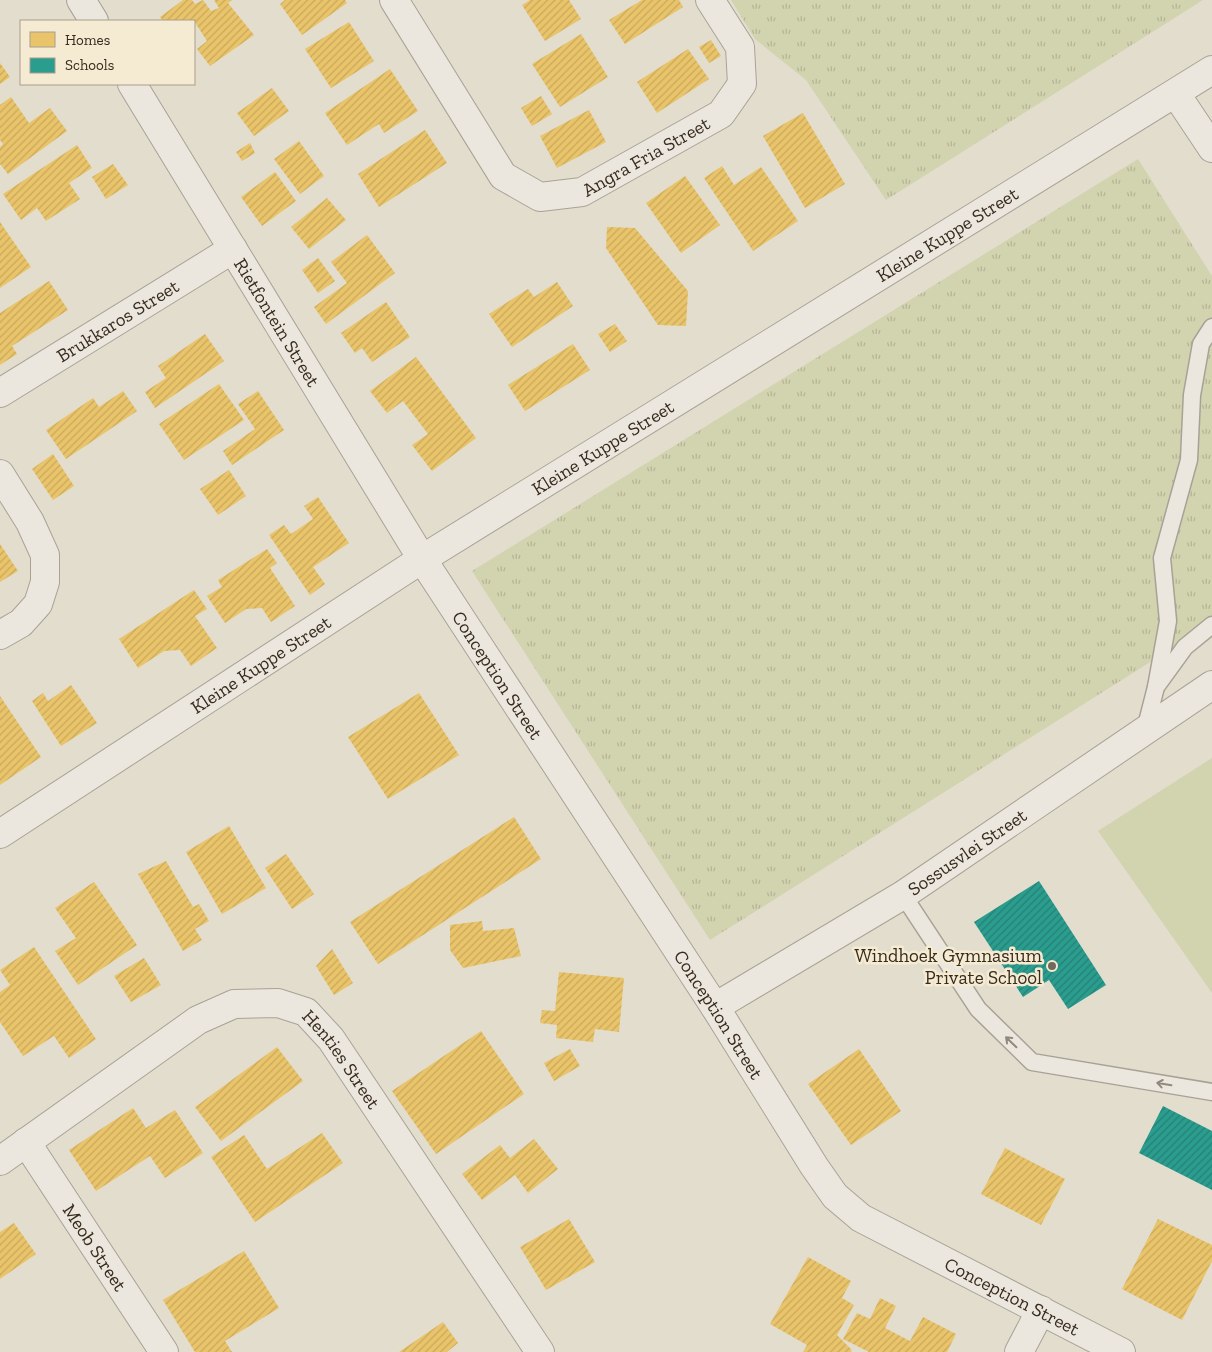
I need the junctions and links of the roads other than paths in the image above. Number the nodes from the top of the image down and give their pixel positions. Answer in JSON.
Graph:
{"nodes":[{"id":1,"x":81,"y":0,"type":"edge"},
{"id":2,"x":394,"y":0,"type":"edge"},
{"id":3,"x":710,"y":0,"type":"edge"},
{"id":4,"x":93,"y":20,"type":"edge"},
{"id":5,"x":1212,"y":70,"type":"edge"},
{"id":6,"x":133,"y":85,"type":"edge"},
{"id":7,"x":1176,"y":94,"type":"junction"},
{"id":8,"x":1212,"y":148,"type":"edge"},
{"id":9,"x":233,"y":249,"type":"junction"},
{"id":10,"x":1212,"y":326,"type":"edge"},
{"id":11,"x":0,"y":393,"type":"edge"},
{"id":12,"x":0,"y":474,"type":"edge"},
{"id":13,"x":422,"y":559,"type":"junction"},
{"id":14,"x":1212,"y":625,"type":"edge"},
{"id":15,"x":0,"y":635,"type":"edge"},
{"id":16,"x":1212,"y":685,"type":"edge"},
{"id":17,"x":1156,"y":687,"type":"junction"},
{"id":18,"x":1145,"y":730,"type":"junction"},
{"id":19,"x":0,"y":834,"type":"edge"},
{"id":20,"x":903,"y":895,"type":"junction"},
{"id":21,"x":715,"y":1007,"type":"junction"},
{"id":22,"x":1212,"y":1092,"type":"edge"},
{"id":23,"x":26,"y":1142,"type":"junction"},
{"id":24,"x":0,"y":1160,"type":"edge"},
{"id":25,"x":1041,"y":1310,"type":"junction"},
{"id":26,"x":164,"y":1352,"type":"edge"},
{"id":27,"x":540,"y":1352,"type":"edge"},
{"id":28,"x":1019,"y":1352,"type":"edge"},
{"id":29,"x":1121,"y":1352,"type":"edge"}],
"edges":[{"from":1,"to":4,"type":"street"},
{"from":2,"to":3,"type":"street","name":"Angra Fria Street"},
{"from":5,"to":7,"type":"street","name":"Kleine Kuppe Street"},
{"from":6,"to":9,"type":"street","name":"Rietfontein Street"},
{"from":7,"to":8,"type":"street"},
{"from":7,"to":13,"type":"street","name":"Kleine Kuppe Street"},
{"from":9,"to":11,"type":"street","name":"Brukkaros Street"},
{"from":9,"to":13,"type":"street","name":"Rietfontein Street"},
{"from":10,"to":17,"type":"lane"},
{"from":12,"to":15,"type":"street"},
{"from":13,"to":19,"type":"street","name":"Kleine Kuppe Street"},
{"from":13,"to":21,"type":"street","name":"Conception Street"},
{"from":14,"to":17,"type":"lane"},
{"from":16,"to":18,"type":"street","name":"Sossusvlei Street"},
{"from":17,"to":18,"type":"lane"},
{"from":18,"to":20,"type":"street","name":"Sossusvlei Street"},
{"from":20,"to":21,"type":"street","name":"Sossusvlei Street"},
{"from":22,"to":20,"type":"lane","one_way":true},
{"from":21,"to":25,"type":"street","name":"Conception Street"},
{"from":23,"to":24,"type":"street","name":"Henties Street"},
{"from":23,"to":26,"type":"street","name":"Meob Street"},
{"from":23,"to":27,"type":"street","name":"Henties Street"},
{"from":25,"to":28,"type":"street"},
{"from":25,"to":29,"type":"street","name":"Conception Street"}]}
